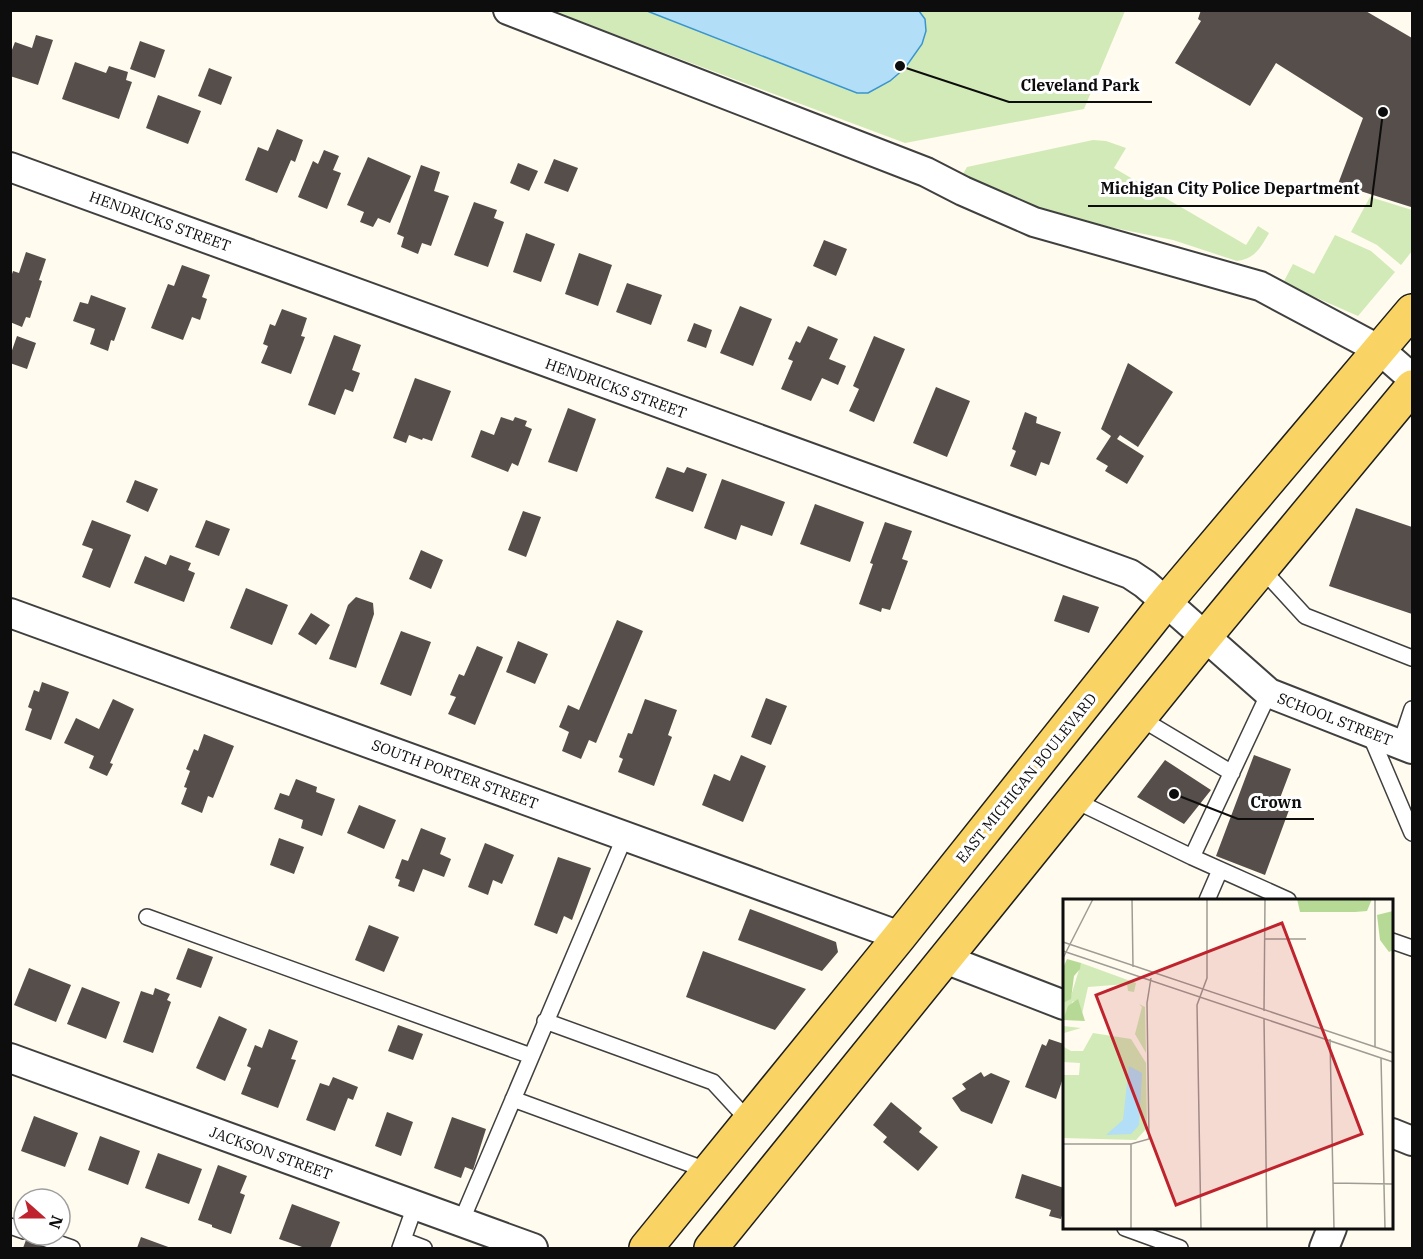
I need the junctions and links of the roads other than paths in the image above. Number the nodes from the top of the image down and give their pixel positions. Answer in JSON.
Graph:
{"nodes":[{"id":1,"x":508,"y":10,"type":"edge"},
{"id":2,"x":10,"y":167,"type":"edge"},
{"id":3,"x":1413,"y":311,"type":"edge"},
{"id":4,"x":1380,"y":350,"type":"junction"},
{"id":5,"x":1413,"y":378,"type":"edge"},
{"id":6,"x":1413,"y":387,"type":"edge"},
{"id":7,"x":1262,"y":569,"type":"junction"},
{"id":8,"x":1166,"y":602,"type":"junction"},
{"id":9,"x":10,"y":613,"type":"edge"},
{"id":10,"x":1205,"y":637,"type":"junction"},
{"id":11,"x":1413,"y":658,"type":"edge"},
{"id":12,"x":1269,"y":693,"type":"junction"},
{"id":13,"x":1413,"y":709,"type":"edge"},
{"id":14,"x":1140,"y":718,"type":"junction"},
{"id":15,"x":1369,"y":732,"type":"junction"},
{"id":16,"x":1406,"y":747,"type":"edge"},
{"id":17,"x":1232,"y":773,"type":"junction"},
{"id":18,"x":1074,"y":800,"type":"junction"},
{"id":19,"x":1413,"y":833,"type":"edge"},
{"id":20,"x":625,"y":836,"type":"junction"},
{"id":21,"x":1192,"y":857,"type":"junction"},
{"id":22,"x":1220,"y":870,"type":"junction"},
{"id":23,"x":1207,"y":899,"type":"edge"},
{"id":24,"x":1286,"y":899,"type":"edge"},
{"id":25,"x":147,"y":918,"type":"dead end"},
{"id":26,"x":900,"y":936,"type":"junction"},
{"id":27,"x":1393,"y":941,"type":"edge"},
{"id":28,"x":1413,"y":948,"type":"edge"},
{"id":29,"x":945,"y":959,"type":"junction"},
{"id":30,"x":1063,"y":1004,"type":"edge"},
{"id":31,"x":545,"y":1021,"type":"junction"},
{"id":32,"x":531,"y":1056,"type":"junction"},
{"id":33,"x":10,"y":1058,"type":"edge"},
{"id":34,"x":513,"y":1098,"type":"junction"},
{"id":35,"x":749,"y":1121,"type":"junction"},
{"id":36,"x":1393,"y":1133,"type":"edge"},
{"id":37,"x":1413,"y":1142,"type":"edge"},
{"id":38,"x":709,"y":1170,"type":"junction"},
{"id":39,"x":415,"y":1206,"type":"junction"},
{"id":40,"x":461,"y":1222,"type":"junction"},
{"id":41,"x":1130,"y":1229,"type":"edge"},
{"id":42,"x":1331,"y":1229,"type":"edge"},
{"id":43,"x":402,"y":1244,"type":"edge"},
{"id":44,"x":424,"y":1248,"type":"edge"},
{"id":45,"x":532,"y":1248,"type":"edge"},
{"id":46,"x":645,"y":1248,"type":"edge"},
{"id":47,"x":711,"y":1248,"type":"edge"},
{"id":48,"x":1180,"y":1248,"type":"edge"},
{"id":49,"x":1324,"y":1248,"type":"edge"}],
"edges":[{"from":1,"to":4,"type":"street"},
{"from":2,"to":8,"type":"street","name":"HENDRICKS STREET"},
{"from":3,"to":4,"type":"main road","name":"EAST MICHIGAN BOULEVARD"},
{"from":4,"to":5,"type":"street"},
{"from":4,"to":8,"type":"main road","name":"EAST MICHIGAN BOULEVARD"},
{"from":6,"to":7,"type":"main road"},
{"from":7,"to":10,"type":"main road"},
{"from":7,"to":11,"type":"lane"},
{"from":8,"to":10,"type":"street","name":"HENDRICKS STREET"},
{"from":8,"to":26,"type":"main road","name":"EAST MICHIGAN BOULEVARD"},
{"from":9,"to":20,"type":"street","name":"SOUTH PORTER STREET"},
{"from":10,"to":12,"type":"street","name":"SCHOOL STREET"},
{"from":10,"to":14,"type":"main road"},
{"from":12,"to":15,"type":"street","name":"SCHOOL STREET"},
{"from":12,"to":17,"type":"lane"},
{"from":13,"to":16,"type":"lane"},
{"from":14,"to":17,"type":"lane"},
{"from":14,"to":18,"type":"main road"},
{"from":15,"to":16,"type":"street","name":"SCHOOL STREET"},
{"from":15,"to":19,"type":"lane"},
{"from":17,"to":21,"type":"lane"},
{"from":18,"to":21,"type":"lane"},
{"from":18,"to":29,"type":"main road"},
{"from":20,"to":26,"type":"street","name":"SOUTH PORTER STREET"},
{"from":20,"to":31,"type":"lane"},
{"from":21,"to":22,"type":"lane"},
{"from":22,"to":23,"type":"lane"},
{"from":22,"to":24,"type":"lane"},
{"from":25,"to":32,"type":"lane"},
{"from":26,"to":35,"type":"main road","name":"EAST MICHIGAN BOULEVARD"},
{"from":27,"to":28,"type":"lane"},
{"from":29,"to":30,"type":"street"},
{"from":29,"to":47,"type":"main road"},
{"from":31,"to":32,"type":"lane"},
{"from":31,"to":35,"type":"lane"},
{"from":32,"to":34,"type":"lane"},
{"from":33,"to":39,"type":"street","name":"JACKSON STREET"},
{"from":34,"to":38,"type":"lane"},
{"from":34,"to":40,"type":"lane"},
{"from":35,"to":38,"type":"main road","name":"EAST MICHIGAN BOULEVARD"},
{"from":36,"to":37,"type":"street"},
{"from":38,"to":46,"type":"main road","name":"EAST MICHIGAN BOULEVARD"},
{"from":39,"to":40,"type":"street","name":"JACKSON STREET"},
{"from":39,"to":43,"type":"lane"},
{"from":40,"to":45,"type":"street","name":"JACKSON STREET"},
{"from":41,"to":48,"type":"lane"},
{"from":42,"to":49,"type":"street"},
{"from":43,"to":44,"type":"lane"}]}
